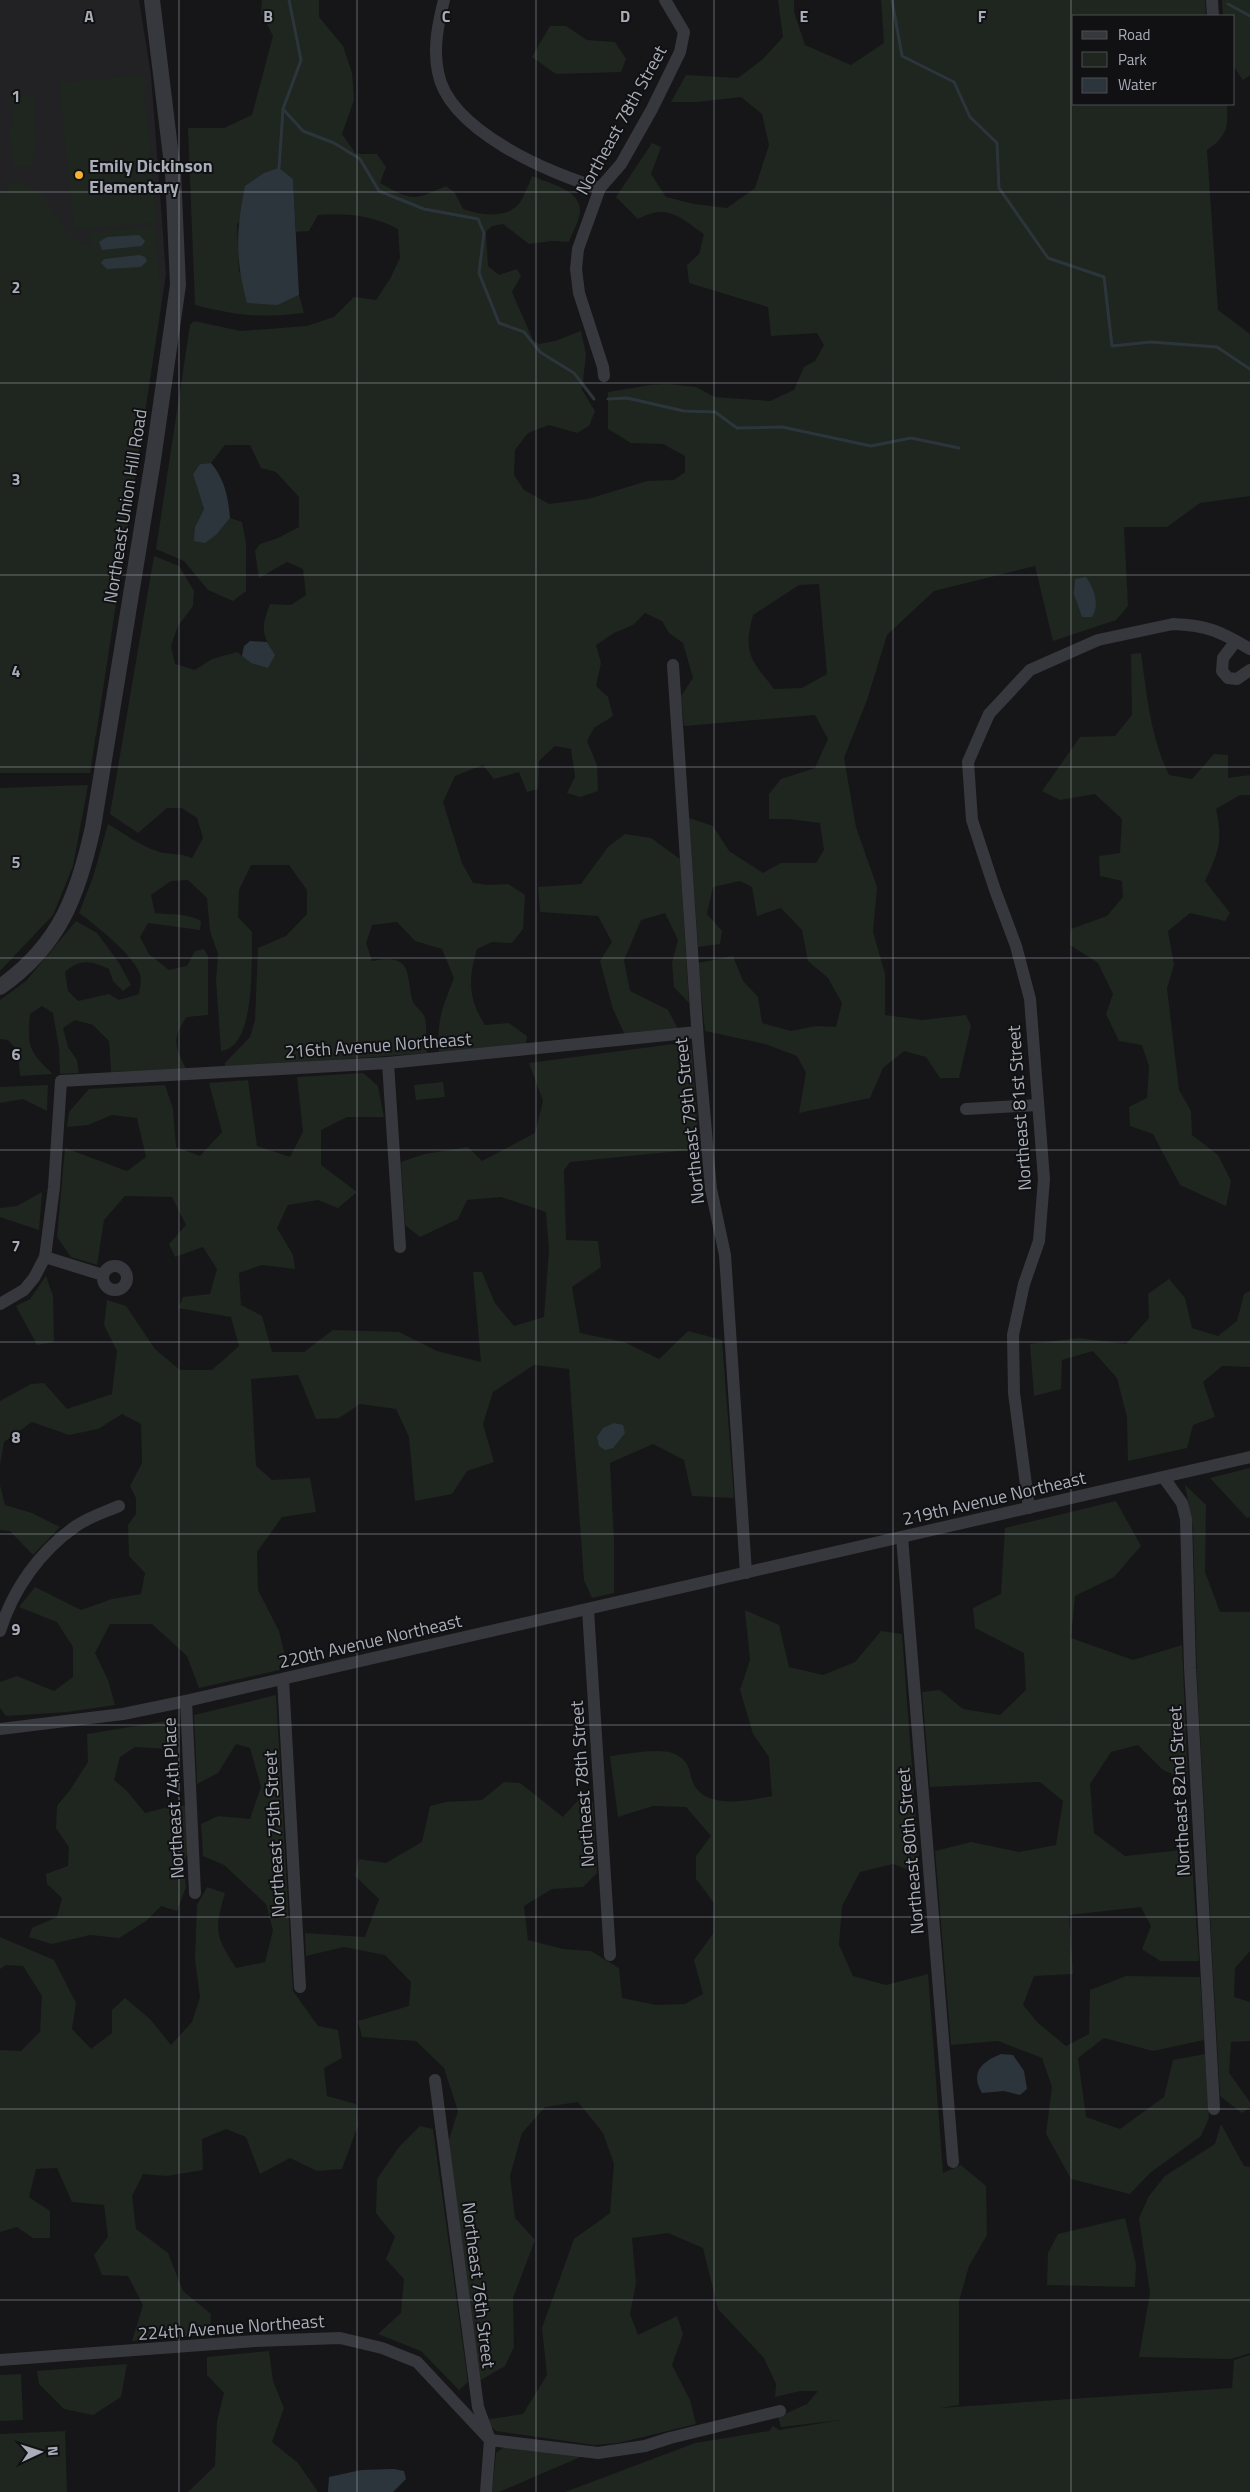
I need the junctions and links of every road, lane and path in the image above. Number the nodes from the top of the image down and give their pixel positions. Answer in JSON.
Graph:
{"nodes":[{"id":1,"x":152,"y":0,"type":"edge"},
{"id":2,"x":444,"y":0,"type":"edge"},
{"id":3,"x":665,"y":0,"type":"edge"},
{"id":4,"x":1212,"y":0,"type":"edge"},
{"id":5,"x":1213,"y":15,"type":"edge"},
{"id":6,"x":600,"y":188,"type":"junction"},
{"id":7,"x":604,"y":376,"type":"dead end"},
{"id":8,"x":1236,"y":641,"type":"junction"},
{"id":9,"x":1250,"y":649,"type":"edge"},
{"id":10,"x":673,"y":665,"type":"dead end"},
{"id":11,"x":1250,"y":670,"type":"edge"},
{"id":12,"x":0,"y":987,"type":"edge"},
{"id":13,"x":697,"y":1032,"type":"junction"},
{"id":14,"x":388,"y":1063,"type":"junction"},
{"id":15,"x":1038,"y":1105,"type":"junction"},
{"id":16,"x":966,"y":1109,"type":"dead end"},
{"id":17,"x":400,"y":1247,"type":"dead end"},
{"id":18,"x":45,"y":1257,"type":"junction"},
{"id":19,"x":103,"y":1275,"type":"dead end"},
{"id":20,"x":0,"y":1304,"type":"edge"},
{"id":21,"x":1250,"y":1456,"type":"edge"},
{"id":22,"x":1164,"y":1478,"type":"junction"},
{"id":23,"x":119,"y":1506,"type":"dead end"},
{"id":24,"x":1028,"y":1508,"type":"junction"},
{"id":25,"x":902,"y":1537,"type":"junction"},
{"id":26,"x":746,"y":1574,"type":"junction"},
{"id":27,"x":588,"y":1610,"type":"junction"},
{"id":28,"x":0,"y":1631,"type":"edge"},
{"id":29,"x":283,"y":1679,"type":"junction"},
{"id":30,"x":186,"y":1701,"type":"junction"},
{"id":31,"x":0,"y":1729,"type":"edge"},
{"id":32,"x":195,"y":1893,"type":"dead end"},
{"id":33,"x":610,"y":1955,"type":"dead end"},
{"id":34,"x":300,"y":1987,"type":"dead end"},
{"id":35,"x":435,"y":2080,"type":"dead end"},
{"id":36,"x":1214,"y":2109,"type":"dead end"},
{"id":37,"x":953,"y":2162,"type":"dead end"},
{"id":38,"x":0,"y":2360,"type":"edge"},
{"id":39,"x":780,"y":2411,"type":"dead end"},
{"id":40,"x":490,"y":2440,"type":"junction"},
{"id":41,"x":486,"y":2492,"type":"edge"}],
"edges":[{"from":1,"to":12,"type":"street","name":"Northeast Union Hill Road"},
{"from":2,"to":6,"type":"street"},
{"from":3,"to":6,"type":"street","name":"Northeast 78th Street"},
{"from":4,"to":5,"type":"street"},
{"from":6,"to":7,"type":"street","name":"Northeast 78th Street"},
{"from":8,"to":9,"type":"street","name":"Northeast 81st Street"},
{"from":8,"to":11,"type":"street"},
{"from":8,"to":15,"type":"street","name":"Northeast 81st Street"},
{"from":10,"to":13,"type":"street","name":"Northeast 79th Street"},
{"from":13,"to":14,"type":"street","name":"216th Avenue Northeast"},
{"from":13,"to":26,"type":"street","name":"Northeast 79th Street"},
{"from":14,"to":17,"type":"street"},
{"from":14,"to":18,"type":"street","name":"216th Avenue Northeast"},
{"from":15,"to":16,"type":"street"},
{"from":15,"to":24,"type":"street","name":"Northeast 81st Street"},
{"from":18,"to":19,"type":"street"},
{"from":18,"to":20,"type":"street"},
{"from":21,"to":22,"type":"street","name":"219th Avenue Northeast"},
{"from":22,"to":24,"type":"street","name":"219th Avenue Northeast"},
{"from":22,"to":36,"type":"street","name":"Northeast 82nd Street"},
{"from":23,"to":28,"type":"street"},
{"from":24,"to":25,"type":"street","name":"219th Avenue Northeast"},
{"from":25,"to":26,"type":"street","name":"219th Avenue Northeast"},
{"from":25,"to":37,"type":"street","name":"Northeast 80th Street"},
{"from":26,"to":27,"type":"street","name":"220th Avenue Northeast"},
{"from":27,"to":29,"type":"street","name":"220th Avenue Northeast"},
{"from":27,"to":33,"type":"street","name":"Northeast 78th Street"},
{"from":29,"to":30,"type":"street","name":"220th Avenue Northeast"},
{"from":29,"to":34,"type":"street","name":"Northeast 75th Street"},
{"from":30,"to":31,"type":"street","name":"220th Avenue Northeast"},
{"from":30,"to":32,"type":"street","name":"Northeast 74th Place"},
{"from":35,"to":40,"type":"street","name":"Northeast 76th Street"},
{"from":38,"to":40,"type":"street","name":"224th Avenue Northeast"},
{"from":39,"to":40,"type":"street"},
{"from":40,"to":41,"type":"street","name":"Northeast 76th Street"}]}
